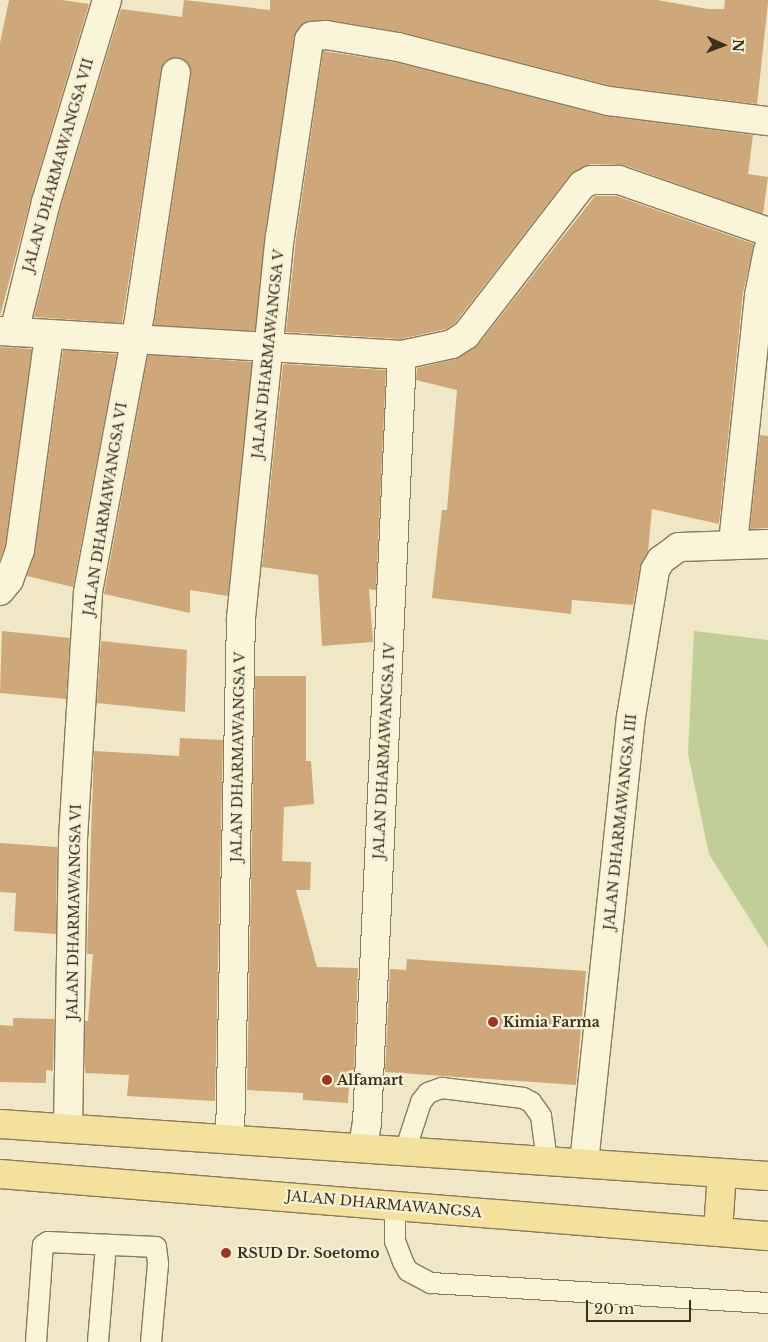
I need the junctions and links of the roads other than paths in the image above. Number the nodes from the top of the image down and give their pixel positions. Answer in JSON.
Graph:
{"nodes":[{"id":1,"x":107,"y":0,"type":"edge"},
{"id":2,"x":176,"y":73,"type":"dead end"},
{"id":3,"x":768,"y":121,"type":"edge"},
{"id":4,"x":768,"y":232,"type":"edge"},
{"id":5,"x":768,"y":250,"type":"edge"},
{"id":6,"x":7,"y":332,"type":"edge"},
{"id":7,"x":50,"y":336,"type":"junction"},
{"id":8,"x":133,"y":339,"type":"junction"},
{"id":9,"x":268,"y":346,"type":"junction"},
{"id":10,"x":402,"y":355,"type":"junction"},
{"id":11,"x":732,"y":543,"type":"junction"},
{"id":12,"x":768,"y":544,"type":"edge"},
{"id":13,"x":0,"y":591,"type":"edge"},
{"id":14,"x":0,"y":1124,"type":"edge"},
{"id":15,"x":68,"y":1128,"type":"junction"},
{"id":16,"x":230,"y":1139,"type":"junction"},
{"id":17,"x":363,"y":1147,"type":"junction"},
{"id":18,"x":405,"y":1150,"type":"junction"},
{"id":19,"x":547,"y":1161,"type":"junction"},
{"id":20,"x":584,"y":1163,"type":"junction"},
{"id":21,"x":722,"y":1173,"type":"junction"},
{"id":22,"x":0,"y":1174,"type":"edge"},
{"id":23,"x":768,"y":1176,"type":"edge"},
{"id":24,"x":395,"y":1206,"type":"junction"},
{"id":25,"x":718,"y":1231,"type":"junction"},
{"id":26,"x":768,"y":1236,"type":"edge"},
{"id":27,"x":106,"y":1245,"type":"junction"},
{"id":28,"x":768,"y":1303,"type":"edge"},
{"id":29,"x":36,"y":1342,"type":"edge"},
{"id":30,"x":98,"y":1342,"type":"edge"},
{"id":31,"x":151,"y":1342,"type":"edge"}],
"edges":[{"from":1,"to":6,"type":"street","name":"JALAN DHARMAWANGSA VII"},
{"from":2,"to":8,"type":"street","name":"JALAN DHARMAWANGSA VI"},
{"from":3,"to":9,"type":"street","name":"JALAN DHARMAWANGSA V"},
{"from":4,"to":10,"type":"street"},
{"from":5,"to":11,"type":"street"},
{"from":6,"to":7,"type":"street"},
{"from":7,"to":8,"type":"street"},
{"from":7,"to":13,"type":"street"},
{"from":8,"to":9,"type":"street"},
{"from":8,"to":15,"type":"street","name":"JALAN DHARMAWANGSA VI"},
{"from":9,"to":10,"type":"street"},
{"from":9,"to":16,"type":"street","name":"JALAN DHARMAWANGSA V"},
{"from":10,"to":17,"type":"street","name":"JALAN DHARMAWANGSA IV"},
{"from":11,"to":12,"type":"street","name":"JALAN DHARMAWANGSA III"},
{"from":11,"to":20,"type":"street","name":"JALAN DHARMAWANGSA III"},
{"from":14,"to":15,"type":"main road"},
{"from":15,"to":16,"type":"main road"},
{"from":16,"to":17,"type":"main road"},
{"from":17,"to":18,"type":"main road"},
{"from":18,"to":19,"type":"main road"},
{"from":18,"to":19,"type":"lane"},
{"from":19,"to":20,"type":"main road"},
{"from":20,"to":21,"type":"main road"},
{"from":21,"to":23,"type":"main road"},
{"from":21,"to":25,"type":"main road"},
{"from":22,"to":24,"type":"main road","name":"JALAN DHARMAWANGSA"},
{"from":24,"to":25,"type":"main road","name":"JALAN DHARMAWANGSA"},
{"from":24,"to":28,"type":"lane"},
{"from":25,"to":26,"type":"main road","name":"JALAN DHARMAWANGSA"},
{"from":27,"to":29,"type":"lane"},
{"from":27,"to":30,"type":"lane"},
{"from":27,"to":31,"type":"lane"}]}
